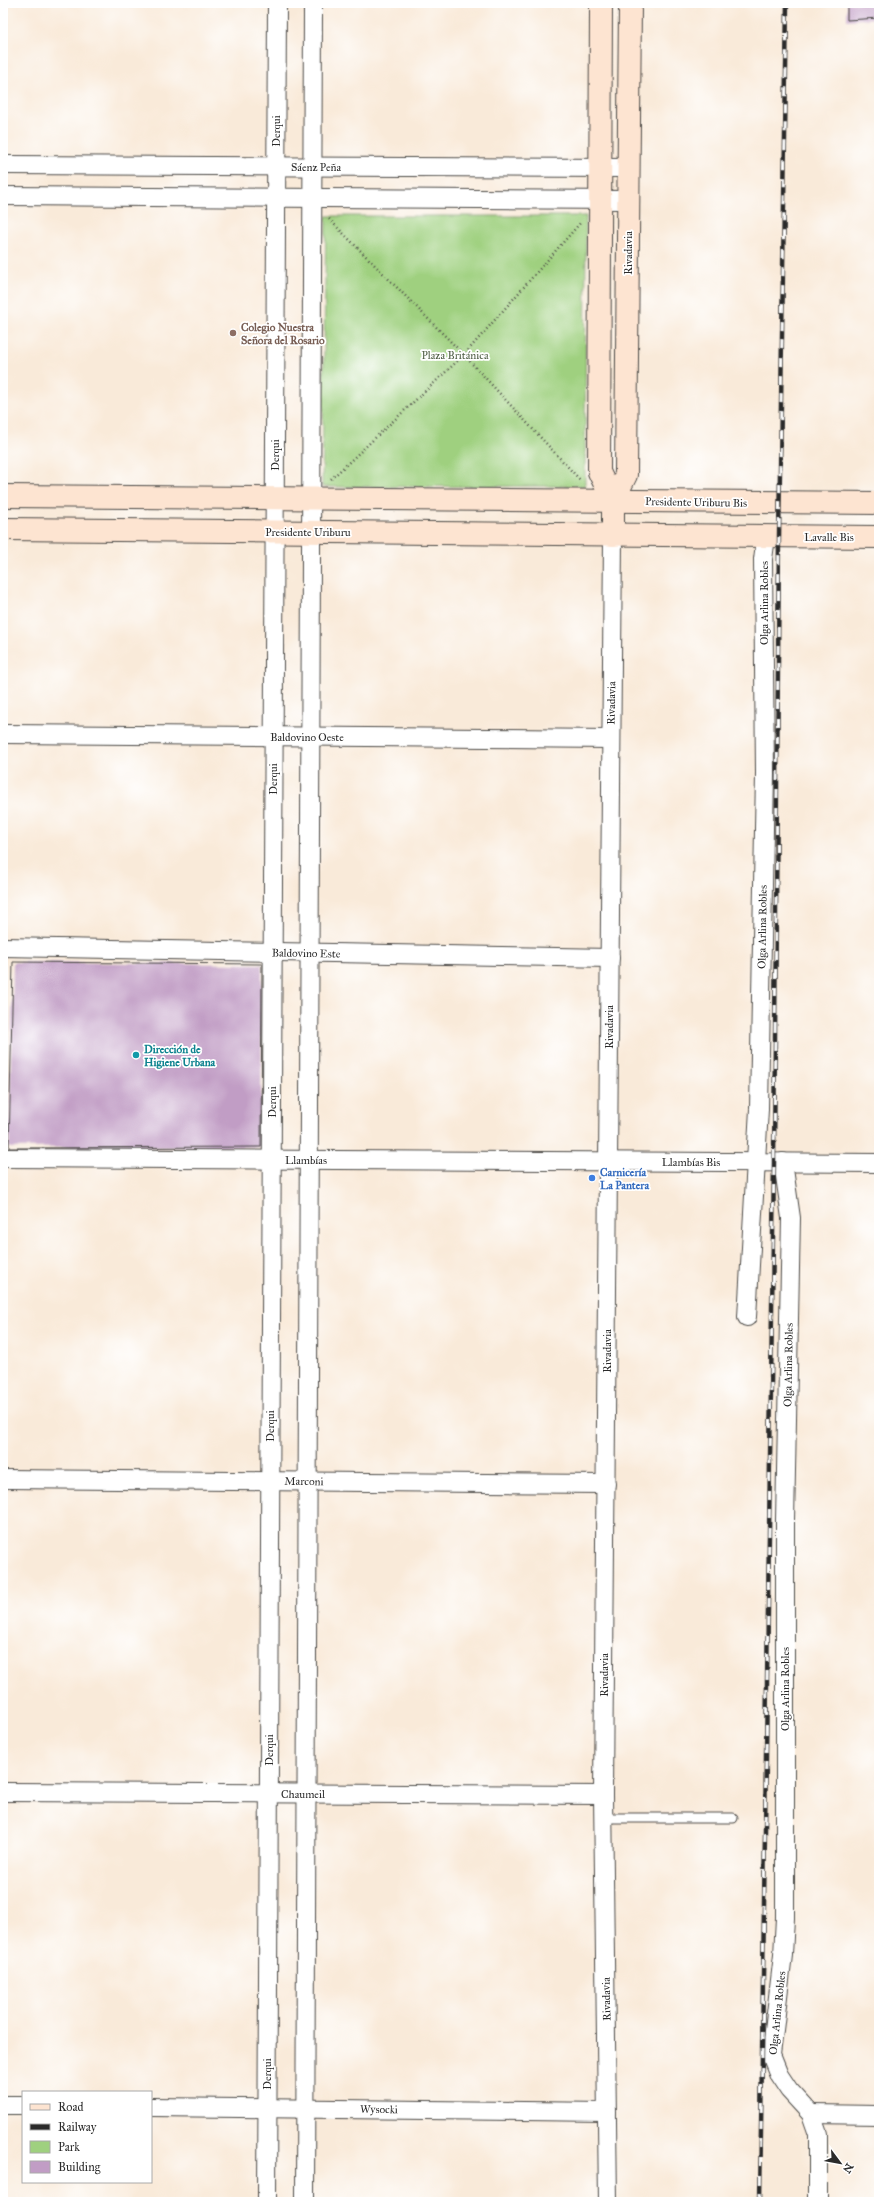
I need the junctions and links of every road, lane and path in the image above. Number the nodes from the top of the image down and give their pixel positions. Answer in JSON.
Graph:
{"nodes":[{"id":1,"x":277,"y":3,"type":"edge"},
{"id":2,"x":313,"y":3,"type":"edge"},
{"id":3,"x":601,"y":3,"type":"edge"},
{"id":4,"x":630,"y":3,"type":"edge"},
{"id":5,"x":3,"y":165,"type":"edge"},
{"id":6,"x":276,"y":167,"type":"junction"},
{"id":7,"x":312,"y":167,"type":"junction"},
{"id":8,"x":600,"y":168,"type":"junction"},
{"id":9,"x":628,"y":168,"type":"junction"},
{"id":10,"x":3,"y":196,"type":"edge"},
{"id":11,"x":276,"y":198,"type":"junction"},
{"id":12,"x":312,"y":198,"type":"junction"},
{"id":13,"x":600,"y":200,"type":"junction"},
{"id":14,"x":628,"y":200,"type":"junction"},
{"id":15,"x":326,"y":216,"type":"dead end"},
{"id":16,"x":586,"y":216,"type":"dead end"},
{"id":17,"x":464,"y":355,"type":"junction"},
{"id":18,"x":328,"y":482,"type":"dead end"},
{"id":19,"x":585,"y":486,"type":"dead end"},
{"id":20,"x":3,"y":496,"type":"edge"},
{"id":21,"x":275,"y":498,"type":"junction"},
{"id":22,"x":311,"y":498,"type":"junction"},
{"id":23,"x":613,"y":501,"type":"junction"},
{"id":24,"x":879,"y":503,"type":"edge"},
{"id":25,"x":3,"y":530,"type":"edge"},
{"id":26,"x":274,"y":532,"type":"junction"},
{"id":27,"x":311,"y":532,"type":"junction"},
{"id":28,"x":613,"y":534,"type":"junction"},
{"id":29,"x":772,"y":537,"type":"junction"},
{"id":30,"x":879,"y":537,"type":"edge"},
{"id":31,"x":3,"y":734,"type":"edge"},
{"id":32,"x":274,"y":736,"type":"junction"},
{"id":33,"x":310,"y":737,"type":"junction"},
{"id":34,"x":611,"y":739,"type":"junction"},
{"id":35,"x":3,"y":947,"type":"edge"},
{"id":36,"x":272,"y":952,"type":"junction"},
{"id":37,"x":309,"y":953,"type":"junction"},
{"id":38,"x":610,"y":958,"type":"junction"},
{"id":39,"x":3,"y":1158,"type":"edge"},
{"id":40,"x":272,"y":1160,"type":"junction"},
{"id":41,"x":309,"y":1160,"type":"junction"},
{"id":42,"x":608,"y":1162,"type":"junction"},
{"id":43,"x":779,"y":1162,"type":"junction"},
{"id":44,"x":756,"y":1163,"type":"junction"},
{"id":45,"x":879,"y":1163,"type":"edge"},
{"id":46,"x":747,"y":1317,"type":"dead end"},
{"id":47,"x":3,"y":1479,"type":"edge"},
{"id":48,"x":270,"y":1481,"type":"junction"},
{"id":49,"x":307,"y":1481,"type":"junction"},
{"id":50,"x":606,"y":1484,"type":"junction"},
{"id":51,"x":3,"y":1792,"type":"edge"},
{"id":52,"x":269,"y":1794,"type":"junction"},
{"id":53,"x":306,"y":1794,"type":"junction"},
{"id":54,"x":603,"y":1795,"type":"junction"},
{"id":55,"x":603,"y":1818,"type":"junction"},
{"id":56,"x":733,"y":1818,"type":"dead end"},
{"id":57,"x":3,"y":2105,"type":"edge"},
{"id":58,"x":22,"y":2105,"type":"edge"},
{"id":59,"x":152,"y":2107,"type":"edge"},
{"id":60,"x":267,"y":2108,"type":"junction"},
{"id":61,"x":305,"y":2108,"type":"junction"},
{"id":62,"x":607,"y":2112,"type":"junction"},
{"id":63,"x":811,"y":2114,"type":"junction"},
{"id":64,"x":879,"y":2115,"type":"edge"},
{"id":65,"x":267,"y":2202,"type":"edge"},
{"id":66,"x":305,"y":2202,"type":"edge"},
{"id":67,"x":608,"y":2202,"type":"edge"},
{"id":68,"x":818,"y":2202,"type":"edge"}],
"edges":[{"from":1,"to":6,"type":"street","name":"Derqui"},
{"from":2,"to":7,"type":"street"},
{"from":3,"to":8,"type":"street","name":"Rivadavia"},
{"from":4,"to":9,"type":"street","name":"Rivadavia"},
{"from":5,"to":6,"type":"street","name":"Sáenz Peña"},
{"from":6,"to":7,"type":"street","name":"Sáenz Peña"},
{"from":6,"to":11,"type":"street","name":"Derqui"},
{"from":7,"to":8,"type":"street","name":"Sáenz Peña"},
{"from":7,"to":12,"type":"street"},
{"from":8,"to":9,"type":"street","name":"Sáenz Peña"},
{"from":8,"to":13,"type":"street","name":"Rivadavia"},
{"from":9,"to":14,"type":"street","name":"Rivadavia"},
{"from":10,"to":11,"type":"street"},
{"from":11,"to":12,"type":"street"},
{"from":11,"to":21,"type":"street","name":"Derqui"},
{"from":12,"to":13,"type":"street"},
{"from":12,"to":22,"type":"street"},
{"from":13,"to":14,"type":"street"},
{"from":13,"to":23,"type":"street","name":"Rivadavia"},
{"from":14,"to":23,"type":"street","name":"Rivadavia"},
{"from":15,"to":17,"type":"path"},
{"from":16,"to":17,"type":"path"},
{"from":17,"to":18,"type":"path"},
{"from":17,"to":19,"type":"path"},
{"from":20,"to":21,"type":"street"},
{"from":21,"to":22,"type":"street"},
{"from":21,"to":26,"type":"street","name":"Derqui"},
{"from":22,"to":23,"type":"street"},
{"from":22,"to":27,"type":"street"},
{"from":23,"to":24,"type":"street","name":"Presidente Uriburu Bis"},
{"from":23,"to":28,"type":"street","name":"Rivadavia"},
{"from":25,"to":26,"type":"street","name":"Presidente Uriburu"},
{"from":26,"to":27,"type":"street","name":"Presidente Uriburu"},
{"from":26,"to":32,"type":"street","name":"Derqui"},
{"from":27,"to":28,"type":"street","name":"Presidente Uriburu"},
{"from":27,"to":33,"type":"street"},
{"from":28,"to":29,"type":"street"},
{"from":28,"to":34,"type":"street","name":"Rivadavia"},
{"from":29,"to":30,"type":"street","name":"Lavalle Bis"},
{"from":29,"to":44,"type":"street","name":"Olga Arlina Robles"},
{"from":31,"to":32,"type":"street","name":"Baldovino Oeste"},
{"from":32,"to":33,"type":"street","name":"Baldovino Oeste"},
{"from":32,"to":36,"type":"street","name":"Derqui"},
{"from":33,"to":34,"type":"street","name":"Baldovino Oeste"},
{"from":33,"to":37,"type":"street"},
{"from":34,"to":38,"type":"street","name":"Rivadavia"},
{"from":35,"to":36,"type":"street","name":"Baldovino Este"},
{"from":36,"to":37,"type":"street","name":"Baldovino Este"},
{"from":36,"to":40,"type":"street","name":"Derqui"},
{"from":37,"to":38,"type":"street","name":"Baldovino Este"},
{"from":37,"to":41,"type":"street"},
{"from":38,"to":42,"type":"street","name":"Rivadavia"},
{"from":39,"to":40,"type":"street","name":"Llambías"},
{"from":40,"to":41,"type":"street","name":"Llambías"},
{"from":40,"to":48,"type":"street","name":"Derqui"},
{"from":41,"to":42,"type":"street","name":"Llambías"},
{"from":41,"to":49,"type":"street"},
{"from":42,"to":44,"type":"street","name":"Llambías Bis"},
{"from":42,"to":50,"type":"street","name":"Rivadavia"},
{"from":43,"to":44,"type":"street","name":"Llambías Bis"},
{"from":43,"to":45,"type":"street","name":"Llambías Bis"},
{"from":43,"to":63,"type":"street","name":"Olga Arlina Robles"},
{"from":44,"to":46,"type":"street","name":"Olga Arlina Robles"},
{"from":47,"to":48,"type":"street","name":"Marconi"},
{"from":48,"to":49,"type":"street","name":"Marconi"},
{"from":48,"to":52,"type":"street","name":"Derqui"},
{"from":49,"to":50,"type":"street","name":"Marconi"},
{"from":49,"to":53,"type":"street"},
{"from":50,"to":54,"type":"street","name":"Rivadavia"},
{"from":51,"to":52,"type":"street","name":"Chaumeil"},
{"from":52,"to":53,"type":"street","name":"Chaumeil"},
{"from":52,"to":60,"type":"street","name":"Derqui"},
{"from":53,"to":54,"type":"street","name":"Chaumeil"},
{"from":53,"to":61,"type":"street"},
{"from":54,"to":55,"type":"street","name":"Rivadavia"},
{"from":55,"to":56,"type":"lane"},
{"from":55,"to":62,"type":"street","name":"Rivadavia"},
{"from":57,"to":58,"type":"street"},
{"from":59,"to":60,"type":"street","name":"Wysocki"},
{"from":60,"to":61,"type":"street","name":"Wysocki"},
{"from":60,"to":65,"type":"street","name":"Derqui"},
{"from":61,"to":62,"type":"street","name":"Wysocki"},
{"from":61,"to":66,"type":"street"},
{"from":62,"to":67,"type":"street","name":"Rivadavia"},
{"from":63,"to":64,"type":"street"},
{"from":63,"to":68,"type":"street","name":"Olga Arlina Robles"}]}
